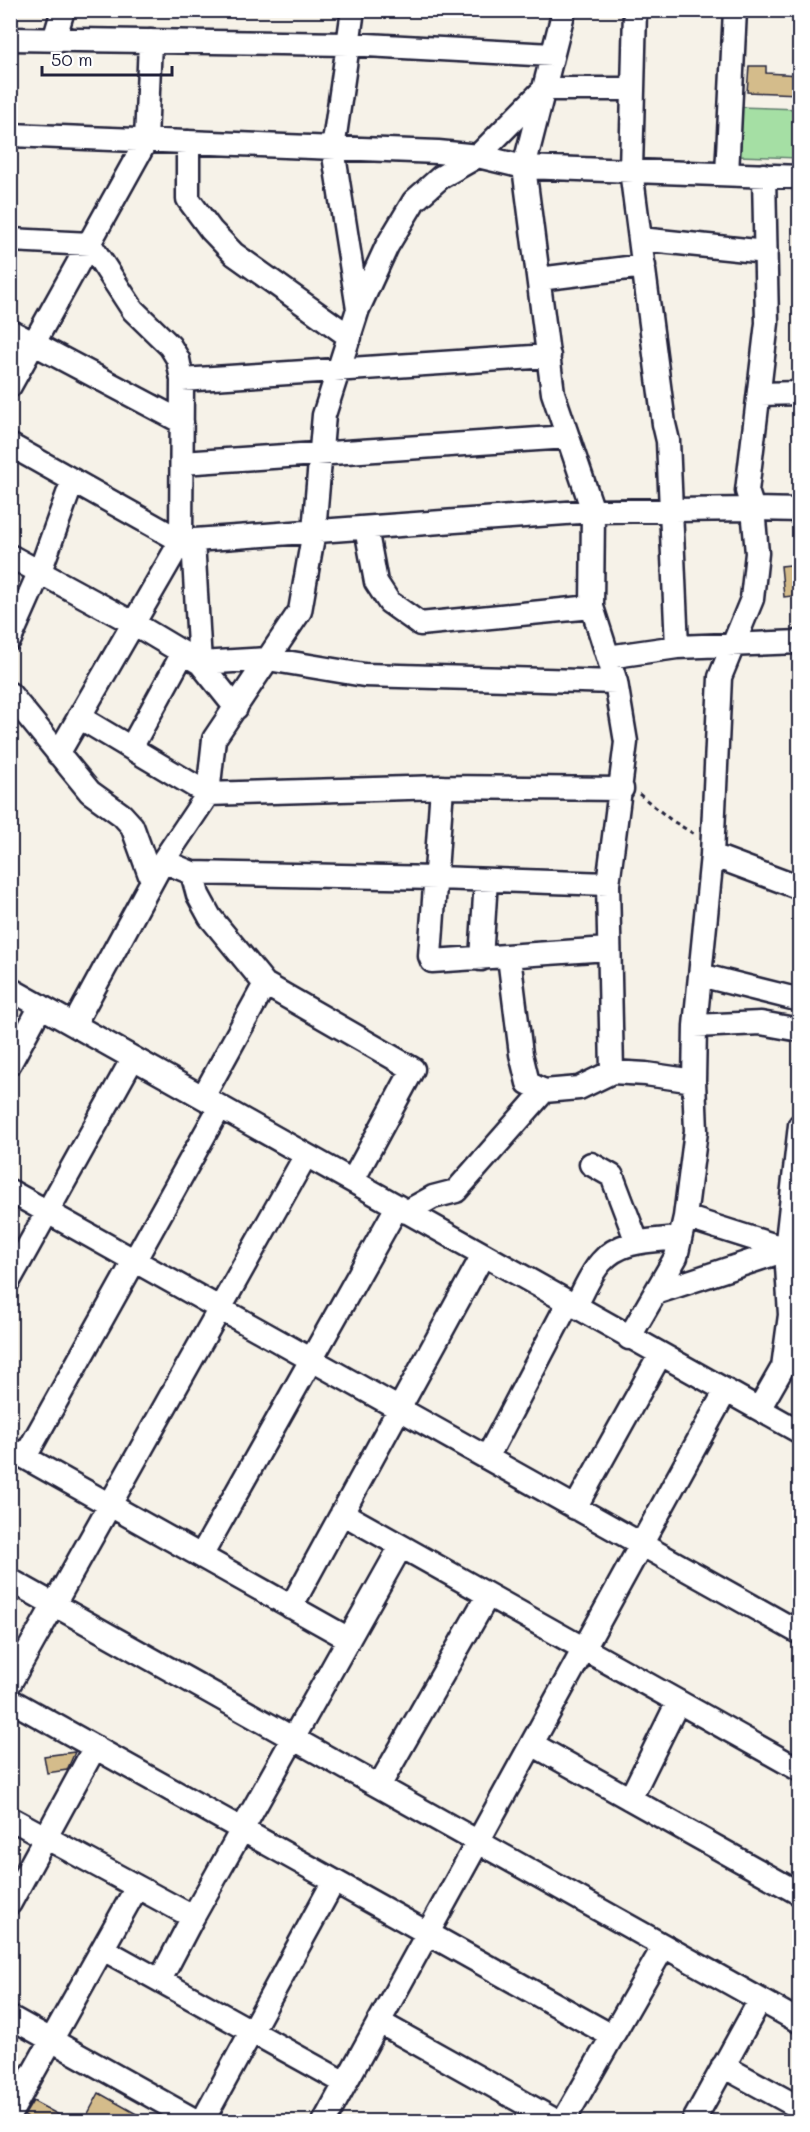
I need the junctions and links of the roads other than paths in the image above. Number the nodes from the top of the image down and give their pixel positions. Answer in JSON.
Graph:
{"nodes":[{"id":1,"x":63,"y":10,"type":"edge"},
{"id":2,"x":353,"y":10,"type":"edge"},
{"id":3,"x":564,"y":10,"type":"edge"},
{"id":4,"x":635,"y":10,"type":"edge"},
{"id":5,"x":735,"y":10,"type":"edge"},
{"id":6,"x":10,"y":39,"type":"edge"},
{"id":7,"x":54,"y":40,"type":"junction"},
{"id":8,"x":150,"y":41,"type":"junction"},
{"id":9,"x":348,"y":44,"type":"junction"},
{"id":10,"x":552,"y":55,"type":"junction"},
{"id":11,"x":544,"y":89,"type":"junction"},
{"id":12,"x":633,"y":89,"type":"junction"},
{"id":13,"x":10,"y":135,"type":"edge"},
{"id":14,"x":146,"y":141,"type":"junction"},
{"id":15,"x":188,"y":142,"type":"junction"},
{"id":16,"x":333,"y":149,"type":"junction"},
{"id":17,"x":478,"y":156,"type":"junction"},
{"id":18,"x":524,"y":167,"type":"junction"},
{"id":19,"x":631,"y":170,"type":"junction"},
{"id":20,"x":727,"y":174,"type":"junction"},
{"id":21,"x":764,"y":175,"type":"junction"},
{"id":22,"x":800,"y":177,"type":"edge"},
{"id":23,"x":640,"y":239,"type":"junction"},
{"id":24,"x":10,"y":240,"type":"edge"},
{"id":25,"x":90,"y":244,"type":"junction"},
{"id":26,"x":766,"y":252,"type":"junction"},
{"id":27,"x":644,"y":266,"type":"junction"},
{"id":28,"x":538,"y":279,"type":"junction"},
{"id":29,"x":358,"y":309,"type":"junction"},
{"id":30,"x":10,"y":331,"type":"edge"},
{"id":31,"x":350,"y":337,"type":"junction"},
{"id":32,"x":35,"y":344,"type":"junction"},
{"id":33,"x":549,"y":356,"type":"junction"},
{"id":34,"x":339,"y":369,"type":"junction"},
{"id":35,"x":182,"y":380,"type":"junction"},
{"id":36,"x":10,"y":386,"type":"edge"},
{"id":37,"x":800,"y":393,"type":"edge"},
{"id":38,"x":759,"y":394,"type":"junction"},
{"id":39,"x":182,"y":422,"type":"junction"},
{"id":40,"x":568,"y":437,"type":"junction"},
{"id":41,"x":10,"y":445,"type":"edge"},
{"id":42,"x":321,"y":454,"type":"junction"},
{"id":43,"x":182,"y":463,"type":"junction"},
{"id":44,"x":73,"y":480,"type":"junction"},
{"id":45,"x":753,"y":508,"type":"junction"},
{"id":46,"x":672,"y":509,"type":"junction"},
{"id":47,"x":800,"y":510,"type":"edge"},
{"id":48,"x":593,"y":511,"type":"junction"},
{"id":49,"x":366,"y":528,"type":"junction"},
{"id":50,"x":314,"y":531,"type":"junction"},
{"id":51,"x":187,"y":540,"type":"junction"},
{"id":52,"x":10,"y":556,"type":"edge"},
{"id":53,"x":40,"y":571,"type":"junction"},
{"id":54,"x":592,"y":607,"type":"junction"},
{"id":55,"x":133,"y":623,"type":"junction"},
{"id":56,"x":10,"y":639,"type":"edge"},
{"id":57,"x":800,"y":642,"type":"edge"},
{"id":58,"x":734,"y":646,"type":"junction"},
{"id":59,"x":677,"y":647,"type":"junction"},
{"id":60,"x":608,"y":657,"type":"junction"},
{"id":61,"x":191,"y":658,"type":"junction"},
{"id":62,"x":268,"y":659,"type":"junction"},
{"id":63,"x":616,"y":682,"type":"junction"},
{"id":64,"x":10,"y":694,"type":"edge"},
{"id":65,"x":236,"y":708,"type":"junction"},
{"id":66,"x":79,"y":717,"type":"junction"},
{"id":67,"x":131,"y":748,"type":"junction"},
{"id":68,"x":58,"y":754,"type":"junction"},
{"id":69,"x":622,"y":785,"type":"junction"},
{"id":70,"x":442,"y":787,"type":"junction"},
{"id":71,"x":208,"y":794,"type":"junction"},
{"id":72,"x":712,"y":848,"type":"junction"},
{"id":73,"x":163,"y":861,"type":"junction"},
{"id":74,"x":192,"y":873,"type":"junction"},
{"id":75,"x":436,"y":878,"type":"junction"},
{"id":76,"x":486,"y":880,"type":"junction"},
{"id":77,"x":152,"y":881,"type":"junction"},
{"id":78,"x":608,"y":884,"type":"junction"},
{"id":79,"x":800,"y":888,"type":"edge"},
{"id":80,"x":608,"y":949,"type":"junction"},
{"id":81,"x":509,"y":957,"type":"junction"},
{"id":82,"x":481,"y":959,"type":"junction"},
{"id":83,"x":700,"y":975,"type":"junction"},
{"id":84,"x":265,"y":984,"type":"junction"},
{"id":85,"x":10,"y":989,"type":"edge"},
{"id":86,"x":800,"y":1000,"type":"edge"},
{"id":87,"x":41,"y":1006,"type":"junction"},
{"id":88,"x":75,"y":1023,"type":"junction"},
{"id":89,"x":695,"y":1026,"type":"junction"},
{"id":90,"x":800,"y":1030,"type":"edge"},
{"id":91,"x":133,"y":1058,"type":"junction"},
{"id":92,"x":10,"y":1063,"type":"edge"},
{"id":93,"x":612,"y":1072,"type":"junction"},
{"id":94,"x":694,"y":1081,"type":"junction"},
{"id":95,"x":544,"y":1092,"type":"junction"},
{"id":96,"x":211,"y":1102,"type":"junction"},
{"id":97,"x":800,"y":1125,"type":"edge"},
{"id":98,"x":306,"y":1155,"type":"junction"},
{"id":99,"x":591,"y":1164,"type":"dead end"},
{"id":100,"x":353,"y":1180,"type":"junction"},
{"id":101,"x":10,"y":1191,"type":"edge"},
{"id":102,"x":401,"y":1209,"type":"junction"},
{"id":103,"x":48,"y":1212,"type":"junction"},
{"id":104,"x":683,"y":1228,"type":"junction"},
{"id":105,"x":637,"y":1242,"type":"junction"},
{"id":106,"x":793,"y":1250,"type":"edge"},
{"id":107,"x":483,"y":1255,"type":"junction"},
{"id":108,"x":134,"y":1260,"type":"junction"},
{"id":109,"x":10,"y":1279,"type":"edge"},
{"id":110,"x":655,"y":1293,"type":"junction"},
{"id":111,"x":571,"y":1305,"type":"junction"},
{"id":112,"x":220,"y":1309,"type":"junction"},
{"id":113,"x":795,"y":1315,"type":"edge"},
{"id":114,"x":629,"y":1338,"type":"junction"},
{"id":115,"x":660,"y":1355,"type":"junction"},
{"id":116,"x":311,"y":1360,"type":"junction"},
{"id":117,"x":725,"y":1392,"type":"junction"},
{"id":118,"x":759,"y":1408,"type":"junction"},
{"id":119,"x":399,"y":1409,"type":"junction"},
{"id":120,"x":800,"y":1432,"type":"edge"},
{"id":121,"x":18,"y":1453,"type":"edge"},
{"id":122,"x":487,"y":1458,"type":"junction"},
{"id":123,"x":111,"y":1504,"type":"junction"},
{"id":124,"x":575,"y":1508,"type":"junction"},
{"id":125,"x":342,"y":1513,"type":"junction"},
{"id":126,"x":642,"y":1545,"type":"junction"},
{"id":127,"x":401,"y":1546,"type":"junction"},
{"id":128,"x":201,"y":1556,"type":"junction"},
{"id":129,"x":10,"y":1580,"type":"edge"},
{"id":130,"x":488,"y":1595,"type":"junction"},
{"id":131,"x":54,"y":1605,"type":"junction"},
{"id":132,"x":291,"y":1607,"type":"junction"},
{"id":133,"x":800,"y":1633,"type":"edge"},
{"id":134,"x":349,"y":1639,"type":"junction"},
{"id":135,"x":584,"y":1649,"type":"junction"},
{"id":136,"x":10,"y":1683,"type":"edge"},
{"id":137,"x":10,"y":1700,"type":"edge"},
{"id":138,"x":678,"y":1702,"type":"junction"},
{"id":139,"x":293,"y":1738,"type":"junction"},
{"id":140,"x":532,"y":1744,"type":"junction"},
{"id":141,"x":95,"y":1747,"type":"junction"},
{"id":142,"x":800,"y":1770,"type":"edge"},
{"id":143,"x":379,"y":1786,"type":"junction"},
{"id":144,"x":630,"y":1799,"type":"junction"},
{"id":145,"x":10,"y":1818,"type":"edge"},
{"id":146,"x":242,"y":1830,"type":"junction"},
{"id":147,"x":46,"y":1838,"type":"junction"},
{"id":148,"x":478,"y":1842,"type":"junction"},
{"id":149,"x":334,"y":1881,"type":"junction"},
{"id":150,"x":137,"y":1887,"type":"junction"},
{"id":151,"x":800,"y":1894,"type":"edge"},
{"id":152,"x":10,"y":1903,"type":"edge"},
{"id":153,"x":193,"y":1917,"type":"junction"},
{"id":154,"x":428,"y":1933,"type":"junction"},
{"id":155,"x":664,"y":1946,"type":"junction"},
{"id":156,"x":102,"y":1949,"type":"junction"},
{"id":157,"x":160,"y":1980,"type":"junction"},
{"id":158,"x":760,"y":2000,"type":"junction"},
{"id":159,"x":10,"y":2017,"type":"edge"},
{"id":160,"x":379,"y":2022,"type":"junction"},
{"id":161,"x":800,"y":2022,"type":"edge"},
{"id":162,"x":252,"y":2031,"type":"junction"},
{"id":163,"x":612,"y":2036,"type":"junction"},
{"id":164,"x":52,"y":2040,"type":"junction"},
{"id":165,"x":723,"y":2066,"type":"junction"},
{"id":166,"x":345,"y":2083,"type":"junction"},
{"id":167,"x":800,"y":2108,"type":"edge"},
{"id":168,"x":10,"y":2114,"type":"edge"},
{"id":169,"x":200,"y":2121,"type":"edge"},
{"id":170,"x":324,"y":2121,"type":"edge"},
{"id":171,"x":558,"y":2121,"type":"edge"},
{"id":172,"x":563,"y":2121,"type":"edge"},
{"id":173,"x":693,"y":2121,"type":"edge"}],
"edges":[{"from":1,"to":7,"type":"street"},
{"from":2,"to":9,"type":"street"},
{"from":3,"to":10,"type":"street"},
{"from":4,"to":12,"type":"street"},
{"from":5,"to":20,"type":"street"},
{"from":6,"to":7,"type":"street"},
{"from":7,"to":8,"type":"street"},
{"from":8,"to":9,"type":"street"},
{"from":8,"to":14,"type":"street"},
{"from":9,"to":10,"type":"street"},
{"from":9,"to":16,"type":"street"},
{"from":10,"to":11,"type":"street"},
{"from":11,"to":12,"type":"street"},
{"from":11,"to":17,"type":"street"},
{"from":11,"to":18,"type":"street"},
{"from":12,"to":19,"type":"street"},
{"from":13,"to":14,"type":"street"},
{"from":14,"to":15,"type":"street"},
{"from":14,"to":25,"type":"street"},
{"from":15,"to":16,"type":"street"},
{"from":15,"to":31,"type":"street"},
{"from":16,"to":17,"type":"street"},
{"from":16,"to":29,"type":"street"},
{"from":17,"to":18,"type":"street"},
{"from":17,"to":29,"type":"street"},
{"from":18,"to":19,"type":"street"},
{"from":18,"to":28,"type":"street"},
{"from":19,"to":20,"type":"street"},
{"from":19,"to":23,"type":"street"},
{"from":20,"to":21,"type":"street"},
{"from":21,"to":22,"type":"street"},
{"from":21,"to":26,"type":"street"},
{"from":23,"to":26,"type":"street"},
{"from":23,"to":27,"type":"street"},
{"from":24,"to":25,"type":"street"},
{"from":25,"to":32,"type":"street"},
{"from":25,"to":35,"type":"street"},
{"from":26,"to":38,"type":"street"},
{"from":27,"to":28,"type":"street"},
{"from":27,"to":46,"type":"street"},
{"from":28,"to":33,"type":"street"},
{"from":29,"to":31,"type":"street"},
{"from":30,"to":32,"type":"street"},
{"from":31,"to":34,"type":"street"},
{"from":32,"to":36,"type":"street"},
{"from":32,"to":39,"type":"street"},
{"from":33,"to":34,"type":"street"},
{"from":33,"to":40,"type":"street"},
{"from":34,"to":35,"type":"street"},
{"from":34,"to":42,"type":"street"},
{"from":35,"to":39,"type":"street"},
{"from":37,"to":38,"type":"street"},
{"from":38,"to":45,"type":"street"},
{"from":39,"to":43,"type":"street"},
{"from":40,"to":42,"type":"street"},
{"from":40,"to":48,"type":"street"},
{"from":41,"to":44,"type":"street"},
{"from":42,"to":43,"type":"street"},
{"from":42,"to":50,"type":"street"},
{"from":43,"to":51,"type":"street"},
{"from":44,"to":51,"type":"street"},
{"from":44,"to":53,"type":"street"},
{"from":45,"to":46,"type":"street"},
{"from":45,"to":47,"type":"street"},
{"from":45,"to":58,"type":"street"},
{"from":46,"to":48,"type":"street"},
{"from":46,"to":59,"type":"street"},
{"from":48,"to":49,"type":"street"},
{"from":48,"to":54,"type":"street"},
{"from":49,"to":50,"type":"street"},
{"from":49,"to":54,"type":"street"},
{"from":50,"to":51,"type":"street"},
{"from":50,"to":62,"type":"street"},
{"from":51,"to":55,"type":"street"},
{"from":51,"to":61,"type":"street"},
{"from":52,"to":53,"type":"street"},
{"from":53,"to":55,"type":"street"},
{"from":53,"to":56,"type":"street"},
{"from":54,"to":60,"type":"street"},
{"from":55,"to":61,"type":"street"},
{"from":55,"to":66,"type":"street"},
{"from":57,"to":58,"type":"street"},
{"from":58,"to":59,"type":"street"},
{"from":58,"to":72,"type":"street"},
{"from":59,"to":60,"type":"street"},
{"from":60,"to":63,"type":"street"},
{"from":61,"to":62,"type":"street"},
{"from":61,"to":65,"type":"street"},
{"from":61,"to":67,"type":"street"},
{"from":62,"to":63,"type":"street"},
{"from":62,"to":65,"type":"street"},
{"from":63,"to":69,"type":"street"},
{"from":64,"to":68,"type":"street"},
{"from":65,"to":71,"type":"street"},
{"from":66,"to":67,"type":"street"},
{"from":66,"to":68,"type":"street"},
{"from":67,"to":71,"type":"street"},
{"from":68,"to":77,"type":"street"},
{"from":69,"to":70,"type":"street"},
{"from":69,"to":78,"type":"street"},
{"from":70,"to":71,"type":"street"},
{"from":70,"to":75,"type":"street"},
{"from":71,"to":73,"type":"street"},
{"from":72,"to":79,"type":"street"},
{"from":72,"to":83,"type":"street"},
{"from":73,"to":74,"type":"street"},
{"from":73,"to":77,"type":"street"},
{"from":74,"to":75,"type":"street"},
{"from":74,"to":84,"type":"street"},
{"from":75,"to":76,"type":"street"},
{"from":75,"to":82,"type":"street"},
{"from":76,"to":78,"type":"street"},
{"from":76,"to":82,"type":"street"},
{"from":77,"to":88,"type":"street"},
{"from":78,"to":80,"type":"street"},
{"from":80,"to":81,"type":"street"},
{"from":80,"to":93,"type":"street"},
{"from":81,"to":82,"type":"street"},
{"from":81,"to":95,"type":"street"},
{"from":83,"to":86,"type":"street"},
{"from":83,"to":89,"type":"street"},
{"from":84,"to":96,"type":"street"},
{"from":84,"to":100,"type":"street"},
{"from":85,"to":87,"type":"street"},
{"from":87,"to":88,"type":"street"},
{"from":87,"to":92,"type":"street"},
{"from":88,"to":91,"type":"street"},
{"from":89,"to":90,"type":"street"},
{"from":89,"to":94,"type":"street"},
{"from":91,"to":96,"type":"street"},
{"from":91,"to":103,"type":"street"},
{"from":93,"to":94,"type":"street"},
{"from":93,"to":95,"type":"street"},
{"from":94,"to":104,"type":"street"},
{"from":95,"to":102,"type":"street"},
{"from":96,"to":98,"type":"street"},
{"from":96,"to":108,"type":"street"},
{"from":97,"to":106,"type":"street"},
{"from":98,"to":100,"type":"street"},
{"from":98,"to":112,"type":"street"},
{"from":99,"to":105,"type":"street"},
{"from":100,"to":102,"type":"street"},
{"from":101,"to":103,"type":"street"},
{"from":102,"to":107,"type":"street"},
{"from":102,"to":116,"type":"street"},
{"from":103,"to":108,"type":"street"},
{"from":103,"to":109,"type":"street"},
{"from":104,"to":105,"type":"street"},
{"from":104,"to":106,"type":"street"},
{"from":104,"to":110,"type":"street"},
{"from":105,"to":111,"type":"street"},
{"from":106,"to":110,"type":"street"},
{"from":106,"to":113,"type":"street"},
{"from":107,"to":111,"type":"street"},
{"from":107,"to":119,"type":"street"},
{"from":108,"to":112,"type":"street"},
{"from":108,"to":121,"type":"street"},
{"from":110,"to":114,"type":"street"},
{"from":111,"to":114,"type":"street"},
{"from":111,"to":122,"type":"street"},
{"from":112,"to":116,"type":"street"},
{"from":112,"to":123,"type":"street"},
{"from":113,"to":118,"type":"street"},
{"from":114,"to":115,"type":"street"},
{"from":115,"to":117,"type":"street"},
{"from":115,"to":124,"type":"street"},
{"from":116,"to":119,"type":"street"},
{"from":116,"to":128,"type":"street"},
{"from":117,"to":118,"type":"street"},
{"from":117,"to":126,"type":"street"},
{"from":118,"to":120,"type":"street"},
{"from":119,"to":122,"type":"street"},
{"from":119,"to":125,"type":"street"},
{"from":121,"to":123,"type":"street"},
{"from":122,"to":124,"type":"street"},
{"from":123,"to":128,"type":"street"},
{"from":123,"to":131,"type":"street"},
{"from":124,"to":126,"type":"street"},
{"from":125,"to":127,"type":"street"},
{"from":125,"to":132,"type":"street"},
{"from":126,"to":133,"type":"street"},
{"from":126,"to":135,"type":"street"},
{"from":127,"to":130,"type":"street"},
{"from":127,"to":134,"type":"street"},
{"from":128,"to":132,"type":"street"},
{"from":129,"to":131,"type":"street"},
{"from":130,"to":135,"type":"street"},
{"from":130,"to":143,"type":"street"},
{"from":131,"to":136,"type":"street"},
{"from":131,"to":139,"type":"street"},
{"from":132,"to":134,"type":"street"},
{"from":134,"to":139,"type":"street"},
{"from":135,"to":138,"type":"street"},
{"from":135,"to":140,"type":"street"},
{"from":137,"to":141,"type":"street"},
{"from":138,"to":142,"type":"street"},
{"from":138,"to":144,"type":"street"},
{"from":139,"to":143,"type":"street"},
{"from":139,"to":146,"type":"street"},
{"from":140,"to":144,"type":"street"},
{"from":140,"to":148,"type":"street"},
{"from":141,"to":146,"type":"street"},
{"from":141,"to":147,"type":"street"},
{"from":143,"to":148,"type":"street"},
{"from":144,"to":151,"type":"street"},
{"from":145,"to":147,"type":"street"},
{"from":146,"to":149,"type":"street"},
{"from":146,"to":153,"type":"street"},
{"from":147,"to":150,"type":"street"},
{"from":147,"to":152,"type":"street"},
{"from":148,"to":154,"type":"street"},
{"from":148,"to":155,"type":"street"},
{"from":149,"to":154,"type":"street"},
{"from":149,"to":162,"type":"street"},
{"from":150,"to":153,"type":"street"},
{"from":150,"to":156,"type":"street"},
{"from":153,"to":157,"type":"street"},
{"from":154,"to":160,"type":"street"},
{"from":154,"to":163,"type":"street"},
{"from":155,"to":158,"type":"street"},
{"from":155,"to":163,"type":"street"},
{"from":156,"to":157,"type":"street"},
{"from":156,"to":164,"type":"street"},
{"from":157,"to":162,"type":"street"},
{"from":158,"to":161,"type":"street"},
{"from":158,"to":165,"type":"street"},
{"from":159,"to":164,"type":"street"},
{"from":160,"to":166,"type":"street"},
{"from":160,"to":171,"type":"street"},
{"from":162,"to":166,"type":"street"},
{"from":162,"to":169,"type":"street"},
{"from":163,"to":172,"type":"street"},
{"from":164,"to":168,"type":"street"},
{"from":164,"to":169,"type":"street"},
{"from":165,"to":167,"type":"street"},
{"from":165,"to":173,"type":"street"},
{"from":166,"to":170,"type":"street"}]}
